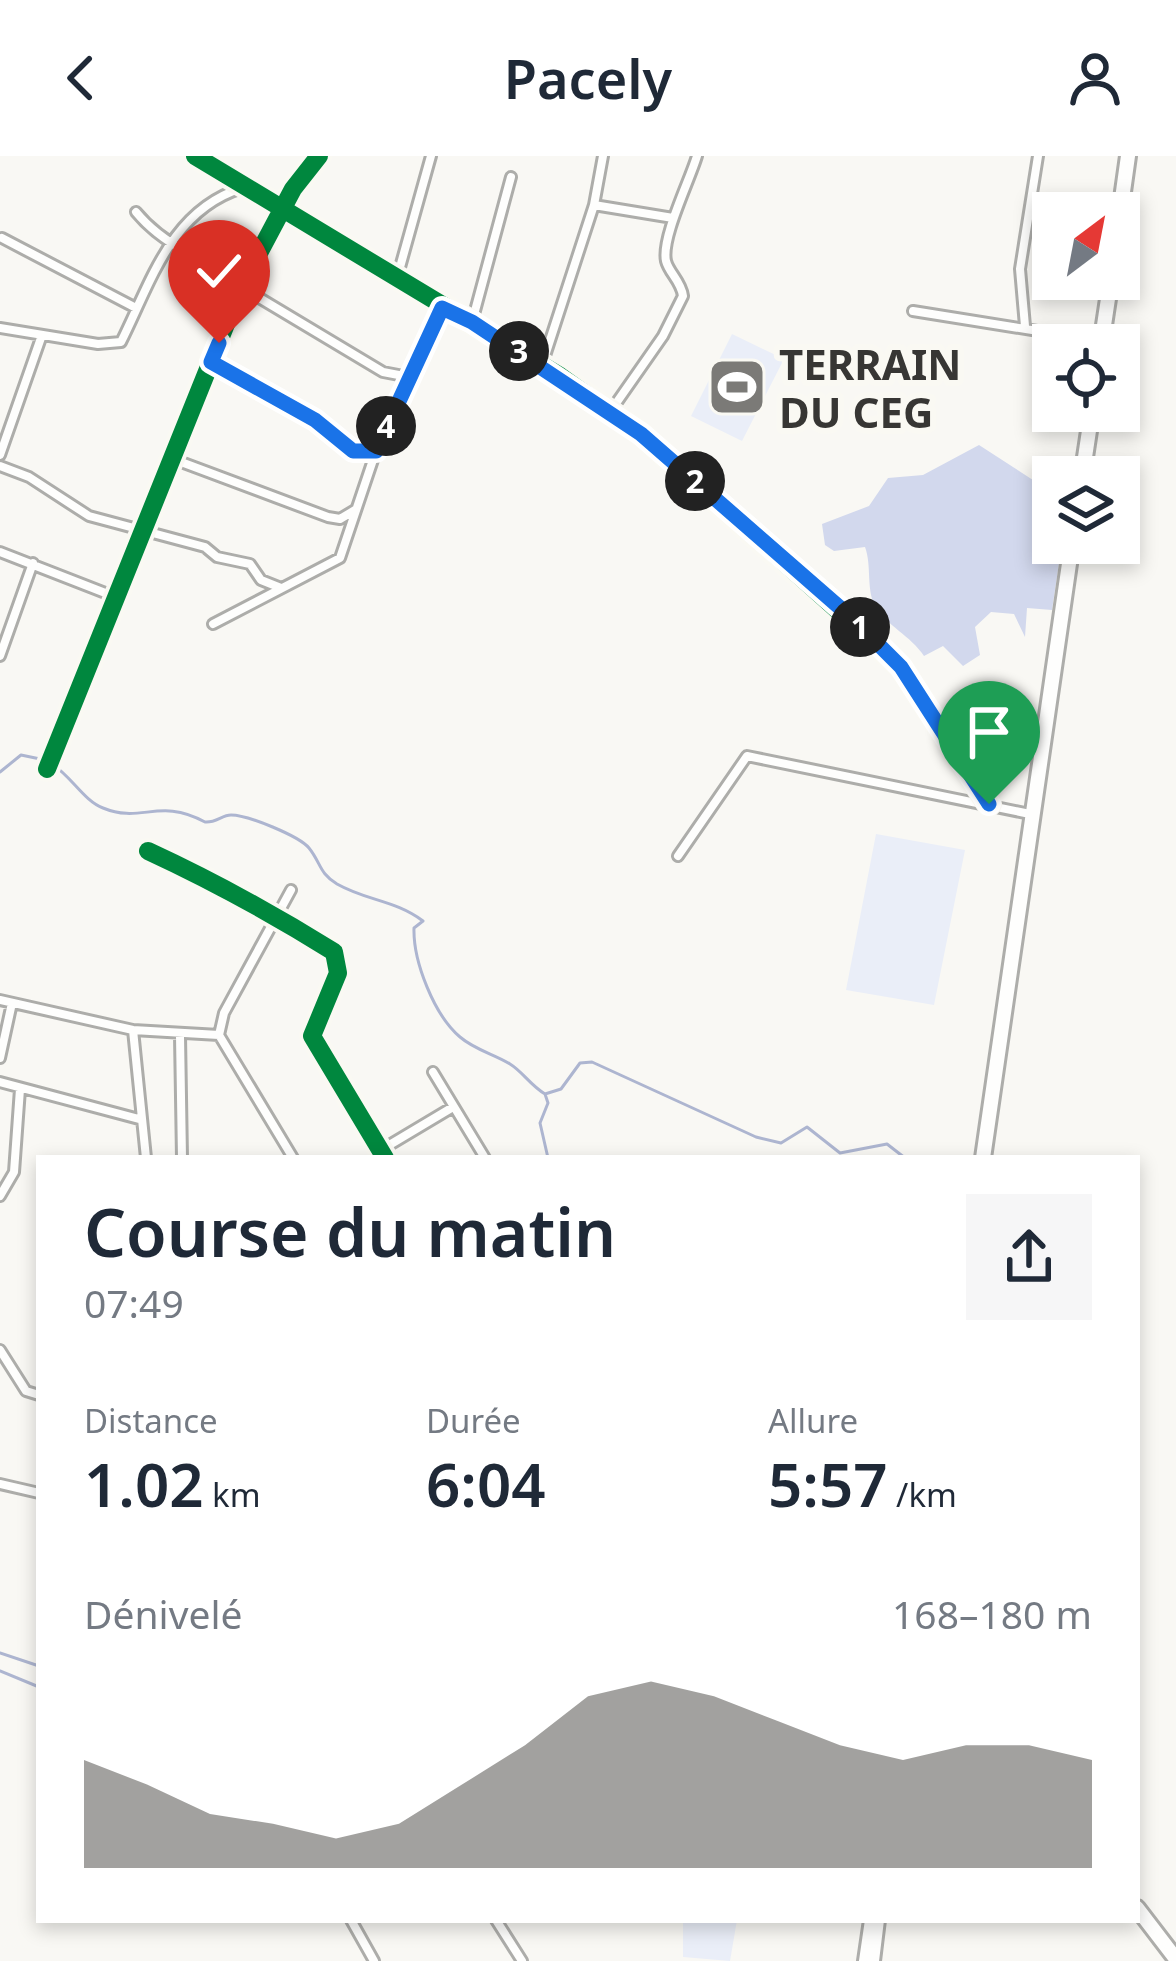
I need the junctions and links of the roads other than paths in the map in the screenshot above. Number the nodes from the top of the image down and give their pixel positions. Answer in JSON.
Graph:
{"nodes":[{"id":1,"x":195,"y":156,"type":"edge"},
{"id":2,"x":319,"y":156,"type":"edge"},
{"id":3,"x":431,"y":156,"type":"edge"},
{"id":4,"x":603,"y":156,"type":"edge"},
{"id":5,"x":697,"y":156,"type":"edge"},
{"id":6,"x":1038,"y":156,"type":"edge"},
{"id":7,"x":1128,"y":156,"type":"edge"},
{"id":8,"x":511,"y":177,"type":"dead end"},
{"id":9,"x":244,"y":188,"type":"junction"},
{"id":10,"x":1123,"y":192,"type":"edge"},
{"id":11,"x":594,"y":205,"type":"junction"},
{"id":12,"x":283,"y":207,"type":"junction"},
{"id":13,"x":136,"y":212,"type":"dead end"},
{"id":14,"x":674,"y":218,"type":"junction"},
{"id":15,"x":2,"y":238,"type":"edge"},
{"id":16,"x":170,"y":241,"type":"junction"},
{"id":17,"x":397,"y":278,"type":"junction"},
{"id":18,"x":243,"y":282,"type":"junction"},
{"id":19,"x":136,"y":308,"type":"junction"},
{"id":20,"x":442,"y":308,"type":"junction"},
{"id":21,"x":913,"y":311,"type":"dead end"},
{"id":22,"x":472,"y":322,"type":"junction"},
{"id":23,"x":1025,"y":326,"type":"junction"},
{"id":24,"x":0,"y":328,"type":"edge"},
{"id":25,"x":1032,"y":328,"type":"edge"},
{"id":26,"x":42,"y":335,"type":"junction"},
{"id":27,"x":211,"y":362,"type":"junction"},
{"id":28,"x":542,"y":365,"type":"junction"},
{"id":29,"x":409,"y":376,"type":"junction"},
{"id":30,"x":610,"y":412,"type":"junction"},
{"id":31,"x":376,"y":451,"type":"junction"},
{"id":32,"x":0,"y":455,"type":"edge"},
{"id":33,"x":173,"y":459,"type":"junction"},
{"id":34,"x":0,"y":466,"type":"edge"},
{"id":35,"x":356,"y":510,"type":"junction"},
{"id":36,"x":142,"y":531,"type":"junction"},
{"id":37,"x":0,"y":552,"type":"edge"},
{"id":38,"x":33,"y":563,"type":"junction"},
{"id":39,"x":1069,"y":564,"type":"edge"},
{"id":40,"x":283,"y":588,"type":"junction"},
{"id":41,"x":113,"y":596,"type":"junction"},
{"id":42,"x":213,"y":624,"type":"dead end"},
{"id":43,"x":0,"y":656,"type":"edge"},
{"id":44,"x":47,"y":770,"type":"dead end"},
{"id":45,"x":989,"y":804,"type":"junction"},
{"id":46,"x":1030,"y":814,"type":"junction"},
{"id":47,"x":148,"y":851,"type":"dead end"},
{"id":48,"x":678,"y":856,"type":"dead end"},
{"id":49,"x":291,"y":890,"type":"dead end"},
{"id":50,"x":275,"y":920,"type":"junction"},
{"id":51,"x":0,"y":1000,"type":"edge"},
{"id":52,"x":12,"y":1003,"type":"junction"},
{"id":53,"x":133,"y":1030,"type":"junction"},
{"id":54,"x":219,"y":1035,"type":"junction"},
{"id":55,"x":179,"y":1036,"type":"junction"},
{"id":56,"x":0,"y":1058,"type":"edge"},
{"id":57,"x":433,"y":1072,"type":"dead end"},
{"id":58,"x":0,"y":1082,"type":"edge"},
{"id":59,"x":20,"y":1089,"type":"junction"},
{"id":60,"x":453,"y":1107,"type":"junction"},
{"id":61,"x":140,"y":1119,"type":"junction"},
{"id":62,"x":383,"y":1154,"type":"edge"},
{"id":63,"x":146,"y":1155,"type":"edge"},
{"id":64,"x":182,"y":1155,"type":"edge"},
{"id":65,"x":291,"y":1155,"type":"edge"},
{"id":66,"x":483,"y":1155,"type":"edge"},
{"id":67,"x":983,"y":1155,"type":"edge"},
{"id":68,"x":0,"y":1196,"type":"edge"},
{"id":69,"x":0,"y":1350,"type":"edge"},
{"id":70,"x":36,"y":1394,"type":"edge"},
{"id":71,"x":0,"y":1484,"type":"edge"},
{"id":72,"x":36,"y":1492,"type":"edge"},
{"id":73,"x":1140,"y":1912,"type":"edge"},
{"id":74,"x":353,"y":1923,"type":"edge"},
{"id":75,"x":498,"y":1923,"type":"edge"},
{"id":76,"x":870,"y":1923,"type":"edge"},
{"id":77,"x":879,"y":1923,"type":"edge"},
{"id":78,"x":1176,"y":1959,"type":"edge"},
{"id":79,"x":374,"y":1961,"type":"edge"},
{"id":80,"x":522,"y":1961,"type":"edge"},
{"id":81,"x":864,"y":1961,"type":"edge"},
{"id":82,"x":874,"y":1961,"type":"edge"}],
"edges":[{"from":1,"to":9,"type":"street"},
{"from":2,"to":12,"type":"street"},
{"from":3,"to":17,"type":"street"},
{"from":4,"to":11,"type":"street"},
{"from":5,"to":14,"type":"street"},
{"from":6,"to":23,"type":"street"},
{"from":7,"to":10,"type":"highway"},
{"from":8,"to":22,"type":"street"},
{"from":9,"to":12,"type":"street"},
{"from":9,"to":16,"type":"street"},
{"from":11,"to":14,"type":"street"},
{"from":11,"to":28,"type":"street"},
{"from":12,"to":17,"type":"street"},
{"from":12,"to":18,"type":"street"},
{"from":13,"to":16,"type":"street"},
{"from":14,"to":30,"type":"street"},
{"from":15,"to":19,"type":"street"},
{"from":16,"to":18,"type":"street"},
{"from":16,"to":19,"type":"street"},
{"from":17,"to":20,"type":"street"},
{"from":18,"to":27,"type":"street"},
{"from":18,"to":29,"type":"street"},
{"from":19,"to":26,"type":"street"},
{"from":20,"to":22,"type":"street"},
{"from":20,"to":29,"type":"street"},
{"from":21,"to":23,"type":"street"},
{"from":22,"to":28,"type":"street"},
{"from":23,"to":25,"type":"street"},
{"from":24,"to":26,"type":"street"},
{"from":26,"to":32,"type":"street"},
{"from":27,"to":31,"type":"street"},
{"from":27,"to":33,"type":"street"},
{"from":28,"to":30,"type":"street"},
{"from":29,"to":31,"type":"street"},
{"from":30,"to":45,"type":"street"},
{"from":31,"to":35,"type":"street"},
{"from":33,"to":35,"type":"street"},
{"from":33,"to":36,"type":"street"},
{"from":34,"to":36,"type":"street"},
{"from":35,"to":40,"type":"street"},
{"from":36,"to":40,"type":"street"},
{"from":36,"to":41,"type":"street"},
{"from":37,"to":38,"type":"street"},
{"from":38,"to":41,"type":"street"},
{"from":38,"to":43,"type":"street"},
{"from":39,"to":46,"type":"highway"},
{"from":40,"to":42,"type":"street"},
{"from":41,"to":44,"type":"street"},
{"from":45,"to":46,"type":"street"},
{"from":45,"to":48,"type":"street"},
{"from":46,"to":67,"type":"highway"},
{"from":47,"to":50,"type":"street"},
{"from":49,"to":50,"type":"street"},
{"from":50,"to":54,"type":"street"},
{"from":50,"to":62,"type":"street"},
{"from":51,"to":52,"type":"street"},
{"from":52,"to":53,"type":"street"},
{"from":52,"to":56,"type":"street"},
{"from":53,"to":55,"type":"street"},
{"from":53,"to":61,"type":"street"},
{"from":54,"to":55,"type":"street"},
{"from":54,"to":65,"type":"street"},
{"from":55,"to":64,"type":"street"},
{"from":57,"to":60,"type":"street"},
{"from":58,"to":59,"type":"street"},
{"from":59,"to":61,"type":"street"},
{"from":59,"to":68,"type":"street"},
{"from":60,"to":62,"type":"street"},
{"from":60,"to":66,"type":"street"},
{"from":61,"to":63,"type":"street"},
{"from":69,"to":70,"type":"street"},
{"from":71,"to":72,"type":"street"},
{"from":73,"to":78,"type":"highway"},
{"from":74,"to":79,"type":"street"},
{"from":75,"to":80,"type":"street"},
{"from":76,"to":81,"type":"main road"},
{"from":77,"to":82,"type":"main road"}]}
